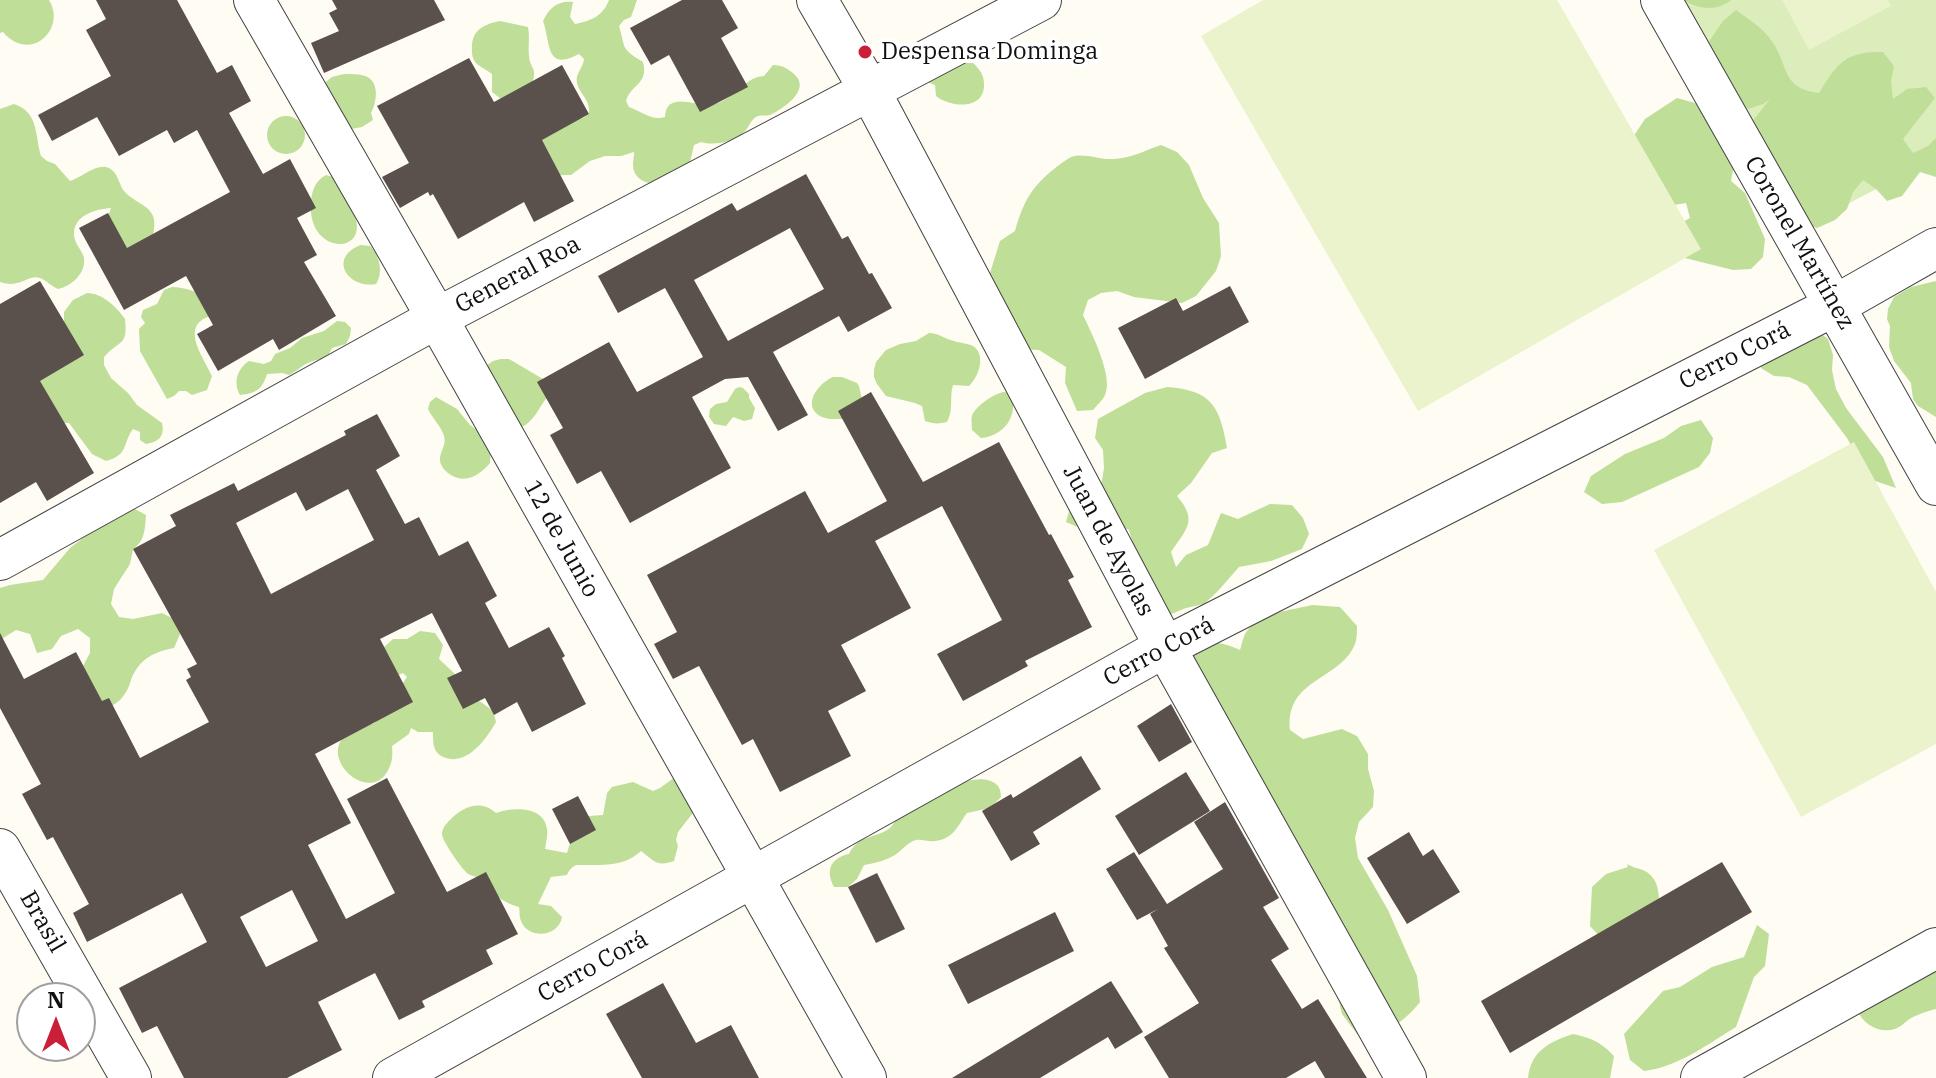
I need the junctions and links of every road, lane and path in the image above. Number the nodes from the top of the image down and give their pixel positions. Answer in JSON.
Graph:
{"nodes":[{"id":1,"x":254,"y":0,"type":"edge"},
{"id":2,"x":817,"y":0,"type":"edge"},
{"id":3,"x":1041,"y":0,"type":"edge"},
{"id":4,"x":1661,"y":0,"type":"edge"},
{"id":5,"x":870,"y":91,"type":"junction"},
{"id":6,"x":1936,"y":248,"type":"edge"},
{"id":7,"x":1834,"y":306,"type":"junction"},
{"id":8,"x":437,"y":318,"type":"junction"},
{"id":9,"x":1936,"y":485,"type":"edge"},
{"id":10,"x":0,"y":560,"type":"edge"},
{"id":11,"x":1165,"y":647,"type":"junction"},
{"id":12,"x":0,"y":849,"type":"edge"},
{"id":13,"x":753,"y":878,"type":"junction"},
{"id":14,"x":1936,"y":948,"type":"edge"},
{"id":15,"x":131,"y":1078,"type":"edge"},
{"id":16,"x":393,"y":1078,"type":"edge"},
{"id":17,"x":866,"y":1078,"type":"edge"},
{"id":18,"x":1406,"y":1078,"type":"edge"},
{"id":19,"x":1701,"y":1078,"type":"edge"}],
"edges":[{"from":1,"to":8,"type":"street","name":"12 de Junio"},
{"from":2,"to":5,"type":"street","name":"Juan de Ayolas"},
{"from":3,"to":5,"type":"street","name":"General Roa"},
{"from":4,"to":7,"type":"street","name":"Coronel Martínez"},
{"from":5,"to":8,"type":"street","name":"General Roa"},
{"from":5,"to":11,"type":"street","name":"Juan de Ayolas"},
{"from":6,"to":7,"type":"street","name":"Cerro Corá"},
{"from":7,"to":9,"type":"street","name":"Coronel Martínez"},
{"from":7,"to":11,"type":"street","name":"Cerro Corá"},
{"from":8,"to":10,"type":"street","name":"General Roa"},
{"from":8,"to":13,"type":"street","name":"12 de Junio"},
{"from":11,"to":13,"type":"street","name":"Cerro Corá"},
{"from":11,"to":18,"type":"street","name":"Juan de Ayolas"},
{"from":12,"to":15,"type":"street","name":"Brasil"},
{"from":13,"to":16,"type":"street","name":"Cerro Corá"},
{"from":13,"to":17,"type":"street","name":"12 de Junio"},
{"from":14,"to":19,"type":"street"}]}
